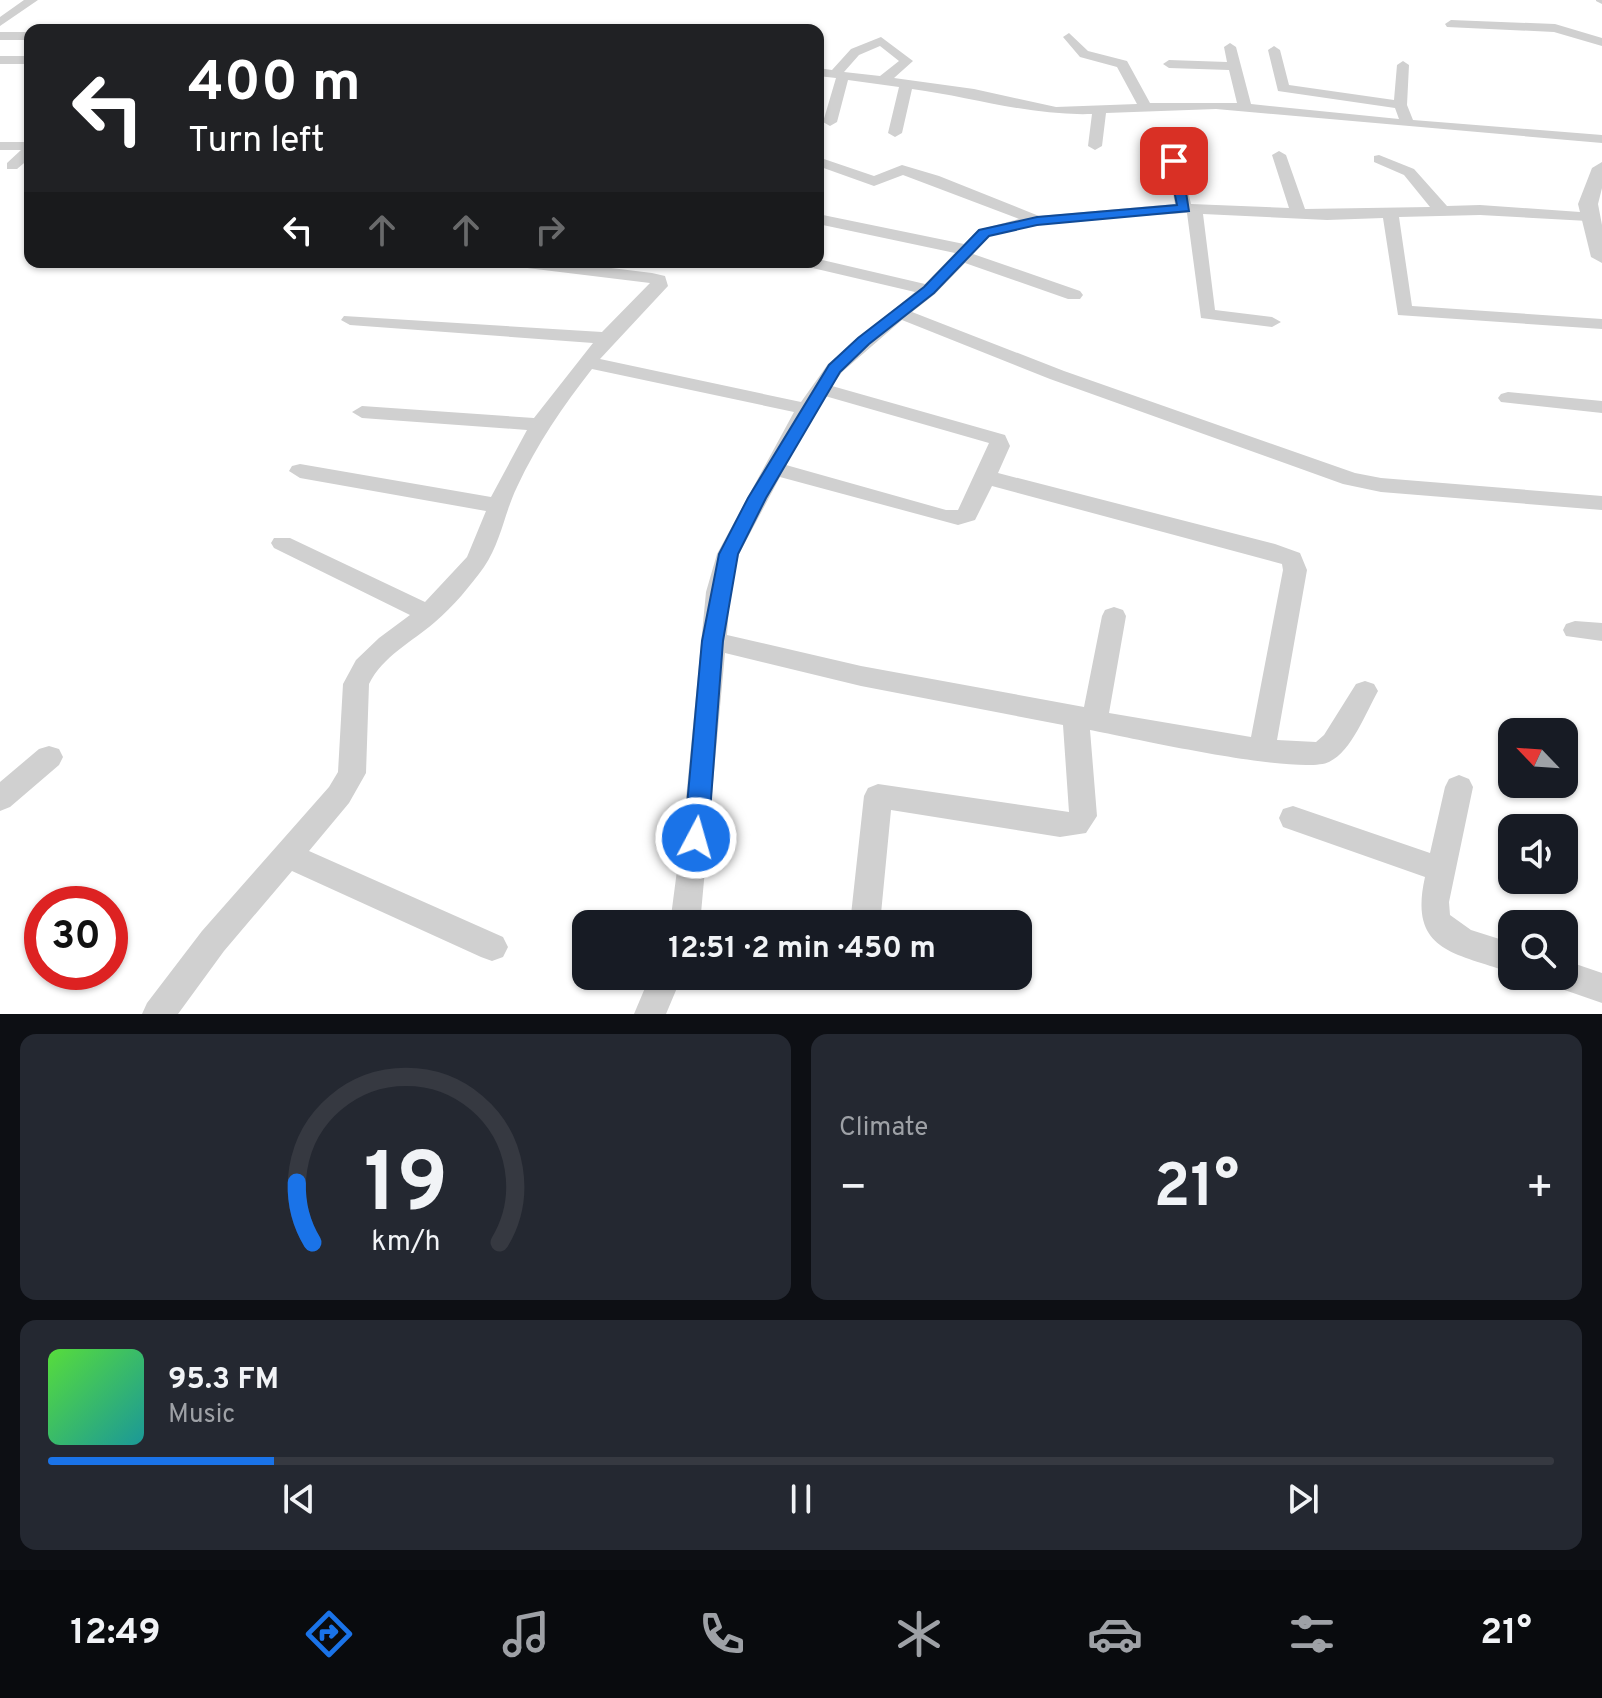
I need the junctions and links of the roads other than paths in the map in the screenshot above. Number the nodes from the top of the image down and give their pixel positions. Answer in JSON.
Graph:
{"nodes":[{"id":1,"x":32,"y":0,"type":"edge"},
{"id":2,"x":0,"y":22,"type":"edge"},
{"id":3,"x":1451,"y":24,"type":"dead end"},
{"id":4,"x":0,"y":36,"type":"edge"},
{"id":5,"x":24,"y":36,"type":"edge"},
{"id":6,"x":1580,"y":36,"type":"junction"},
{"id":7,"x":1069,"y":37,"type":"dead end"},
{"id":8,"x":1549,"y":42,"type":"dead end"},
{"id":9,"x":1602,"y":42,"type":"edge"},
{"id":10,"x":1230,"y":47,"type":"dead end"},
{"id":11,"x":1274,"y":50,"type":"dead end"},
{"id":12,"x":0,"y":60,"type":"edge"},
{"id":13,"x":24,"y":60,"type":"edge"},
{"id":14,"x":1169,"y":64,"type":"dead end"},
{"id":15,"x":1403,"y":65,"type":"dead end"},
{"id":16,"x":1235,"y":66,"type":"junction"},
{"id":17,"x":824,"y":73,"type":"edge"},
{"id":18,"x":838,"y":75,"type":"junction"},
{"id":19,"x":881,"y":82,"type":"junction"},
{"id":20,"x":906,"y":85,"type":"junction"},
{"id":21,"x":1400,"y":105,"type":"junction"},
{"id":22,"x":1145,"y":106,"type":"junction"},
{"id":23,"x":1245,"y":108,"type":"junction"},
{"id":24,"x":1099,"y":110,"type":"junction"},
{"id":25,"x":830,"y":122,"type":"dead end"},
{"id":26,"x":1408,"y":124,"type":"junction"},
{"id":27,"x":895,"y":133,"type":"dead end"},
{"id":28,"x":1602,"y":139,"type":"edge"},
{"id":29,"x":0,"y":146,"type":"edge"},
{"id":30,"x":1095,"y":146,"type":"dead end"},
{"id":31,"x":24,"y":148,"type":"edge"},
{"id":32,"x":24,"y":154,"type":"edge"},
{"id":33,"x":1279,"y":155,"type":"dead end"},
{"id":34,"x":1379,"y":159,"type":"dead end"},
{"id":35,"x":1174,"y":161,"type":"dead end"},
{"id":36,"x":824,"y":163,"type":"edge"},
{"id":37,"x":12,"y":166,"type":"dead end"},
{"id":38,"x":1601,"y":170,"type":"edge"},
{"id":39,"x":1189,"y":208,"type":"junction"},
{"id":40,"x":1442,"y":211,"type":"junction"},
{"id":41,"x":1298,"y":213,"type":"junction"},
{"id":42,"x":1390,"y":213,"type":"junction"},
{"id":43,"x":1588,"y":216,"type":"junction"},
{"id":44,"x":824,"y":220,"type":"edge"},
{"id":45,"x":1037,"y":221,"type":"junction"},
{"id":46,"x":964,"y":253,"type":"junction"},
{"id":47,"x":1602,"y":257,"type":"edge"},
{"id":48,"x":824,"y":265,"type":"edge"},
{"id":49,"x":623,"y":268,"type":"edge"},
{"id":50,"x":929,"y":290,"type":"junction"},
{"id":51,"x":1074,"y":295,"type":"dead end"},
{"id":52,"x":899,"y":313,"type":"junction"},
{"id":53,"x":350,"y":320,"type":"dead end"},
{"id":54,"x":1272,"y":322,"type":"dead end"},
{"id":55,"x":1602,"y":324,"type":"edge"},
{"id":56,"x":607,"y":338,"type":"junction"},
{"id":57,"x":587,"y":362,"type":"junction"},
{"id":58,"x":820,"y":389,"type":"junction"},
{"id":59,"x":1508,"y":398,"type":"dead end"},
{"id":60,"x":1602,"y":407,"type":"edge"},
{"id":61,"x":806,"y":409,"type":"junction"},
{"id":62,"x":362,"y":412,"type":"dead end"},
{"id":63,"x":540,"y":425,"type":"junction"},
{"id":64,"x":773,"y":468,"type":"junction"},
{"id":65,"x":300,"y":471,"type":"dead end"},
{"id":66,"x":985,"y":477,"type":"junction"},
{"id":67,"x":1602,"y":503,"type":"edge"},
{"id":68,"x":499,"y":506,"type":"junction"},
{"id":69,"x":282,"y":543,"type":"dead end"},
{"id":70,"x":429,"y":614,"type":"junction"},
{"id":71,"x":1114,"y":616,"type":"dead end"},
{"id":72,"x":1575,"y":630,"type":"dead end"},
{"id":73,"x":1602,"y":632,"type":"edge"},
{"id":74,"x":712,"y":641,"type":"junction"},
{"id":75,"x":1365,"y":691,"type":"dead end"},
{"id":76,"x":1085,"y":717,"type":"junction"},
{"id":77,"x":1262,"y":749,"type":"junction"},
{"id":78,"x":49,"y":757,"type":"dead end"},
{"id":79,"x":1459,"y":787,"type":"dead end"},
{"id":80,"x":0,"y":799,"type":"edge"},
{"id":81,"x":1293,"y":818,"type":"dead end"},
{"id":82,"x":287,"y":855,"type":"junction"},
{"id":83,"x":1441,"y":870,"type":"junction"},
{"id":84,"x":687,"y":910,"type":"edge"},
{"id":85,"x":866,"y":910,"type":"edge"},
{"id":86,"x":492,"y":947,"type":"dead end"},
{"id":87,"x":1498,"y":953,"type":"edge"},
{"id":88,"x":1578,"y":980,"type":"edge"},
{"id":89,"x":1602,"y":988,"type":"edge"},
{"id":90,"x":660,"y":990,"type":"edge"},
{"id":91,"x":158,"y":1014,"type":"edge"},
{"id":92,"x":650,"y":1014,"type":"edge"}],
"edges":[{"from":1,"to":2,"type":"street"},
{"from":3,"to":6,"type":"street"},
{"from":4,"to":5,"type":"street"},
{"from":6,"to":8,"type":"street"},
{"from":6,"to":9,"type":"street"},
{"from":7,"to":22,"type":"street"},
{"from":10,"to":16,"type":"street"},
{"from":11,"to":21,"type":"street"},
{"from":12,"to":13,"type":"street"},
{"from":14,"to":16,"type":"street"},
{"from":15,"to":21,"type":"street"},
{"from":16,"to":23,"type":"street"},
{"from":17,"to":18,"type":"street"},
{"from":18,"to":19,"type":"street"},
{"from":18,"to":19,"type":"street"},
{"from":18,"to":25,"type":"street"},
{"from":19,"to":20,"type":"street"},
{"from":20,"to":24,"type":"street"},
{"from":20,"to":27,"type":"street"},
{"from":21,"to":26,"type":"street"},
{"from":22,"to":23,"type":"street"},
{"from":22,"to":24,"type":"street"},
{"from":23,"to":26,"type":"street"},
{"from":24,"to":30,"type":"street"},
{"from":26,"to":28,"type":"street"},
{"from":29,"to":31,"type":"street"},
{"from":32,"to":37,"type":"street"},
{"from":33,"to":41,"type":"street"},
{"from":34,"to":40,"type":"street"},
{"from":35,"to":39,"type":"street"},
{"from":36,"to":45,"type":"street"},
{"from":38,"to":43,"type":"street"},
{"from":39,"to":41,"type":"street"},
{"from":39,"to":45,"type":"street"},
{"from":39,"to":54,"type":"street"},
{"from":40,"to":42,"type":"street"},
{"from":40,"to":43,"type":"street"},
{"from":41,"to":42,"type":"street"},
{"from":42,"to":55,"type":"street"},
{"from":43,"to":47,"type":"street"},
{"from":44,"to":46,"type":"street"},
{"from":45,"to":46,"type":"street"},
{"from":46,"to":50,"type":"street"},
{"from":46,"to":51,"type":"street"},
{"from":48,"to":50,"type":"street"},
{"from":49,"to":56,"type":"street"},
{"from":50,"to":52,"type":"street"},
{"from":52,"to":58,"type":"street"},
{"from":52,"to":67,"type":"street"},
{"from":53,"to":56,"type":"street"},
{"from":56,"to":57,"type":"street"},
{"from":57,"to":61,"type":"street"},
{"from":57,"to":63,"type":"street"},
{"from":58,"to":61,"type":"street"},
{"from":58,"to":66,"type":"street"},
{"from":59,"to":60,"type":"street"},
{"from":61,"to":64,"type":"street"},
{"from":62,"to":63,"type":"street"},
{"from":63,"to":68,"type":"street"},
{"from":64,"to":66,"type":"street"},
{"from":64,"to":74,"type":"street"},
{"from":65,"to":68,"type":"street"},
{"from":66,"to":77,"type":"street"},
{"from":68,"to":70,"type":"street"},
{"from":69,"to":70,"type":"street"},
{"from":70,"to":82,"type":"street"},
{"from":71,"to":76,"type":"street"},
{"from":72,"to":73,"type":"street"},
{"from":74,"to":76,"type":"street"},
{"from":74,"to":84,"type":"street"},
{"from":75,"to":77,"type":"street"},
{"from":76,"to":77,"type":"street"},
{"from":76,"to":85,"type":"street"},
{"from":78,"to":80,"type":"street"},
{"from":79,"to":83,"type":"street"},
{"from":81,"to":83,"type":"street"},
{"from":82,"to":86,"type":"street"},
{"from":82,"to":91,"type":"street"},
{"from":83,"to":87,"type":"street"},
{"from":88,"to":89,"type":"street"},
{"from":90,"to":92,"type":"street"}]}
